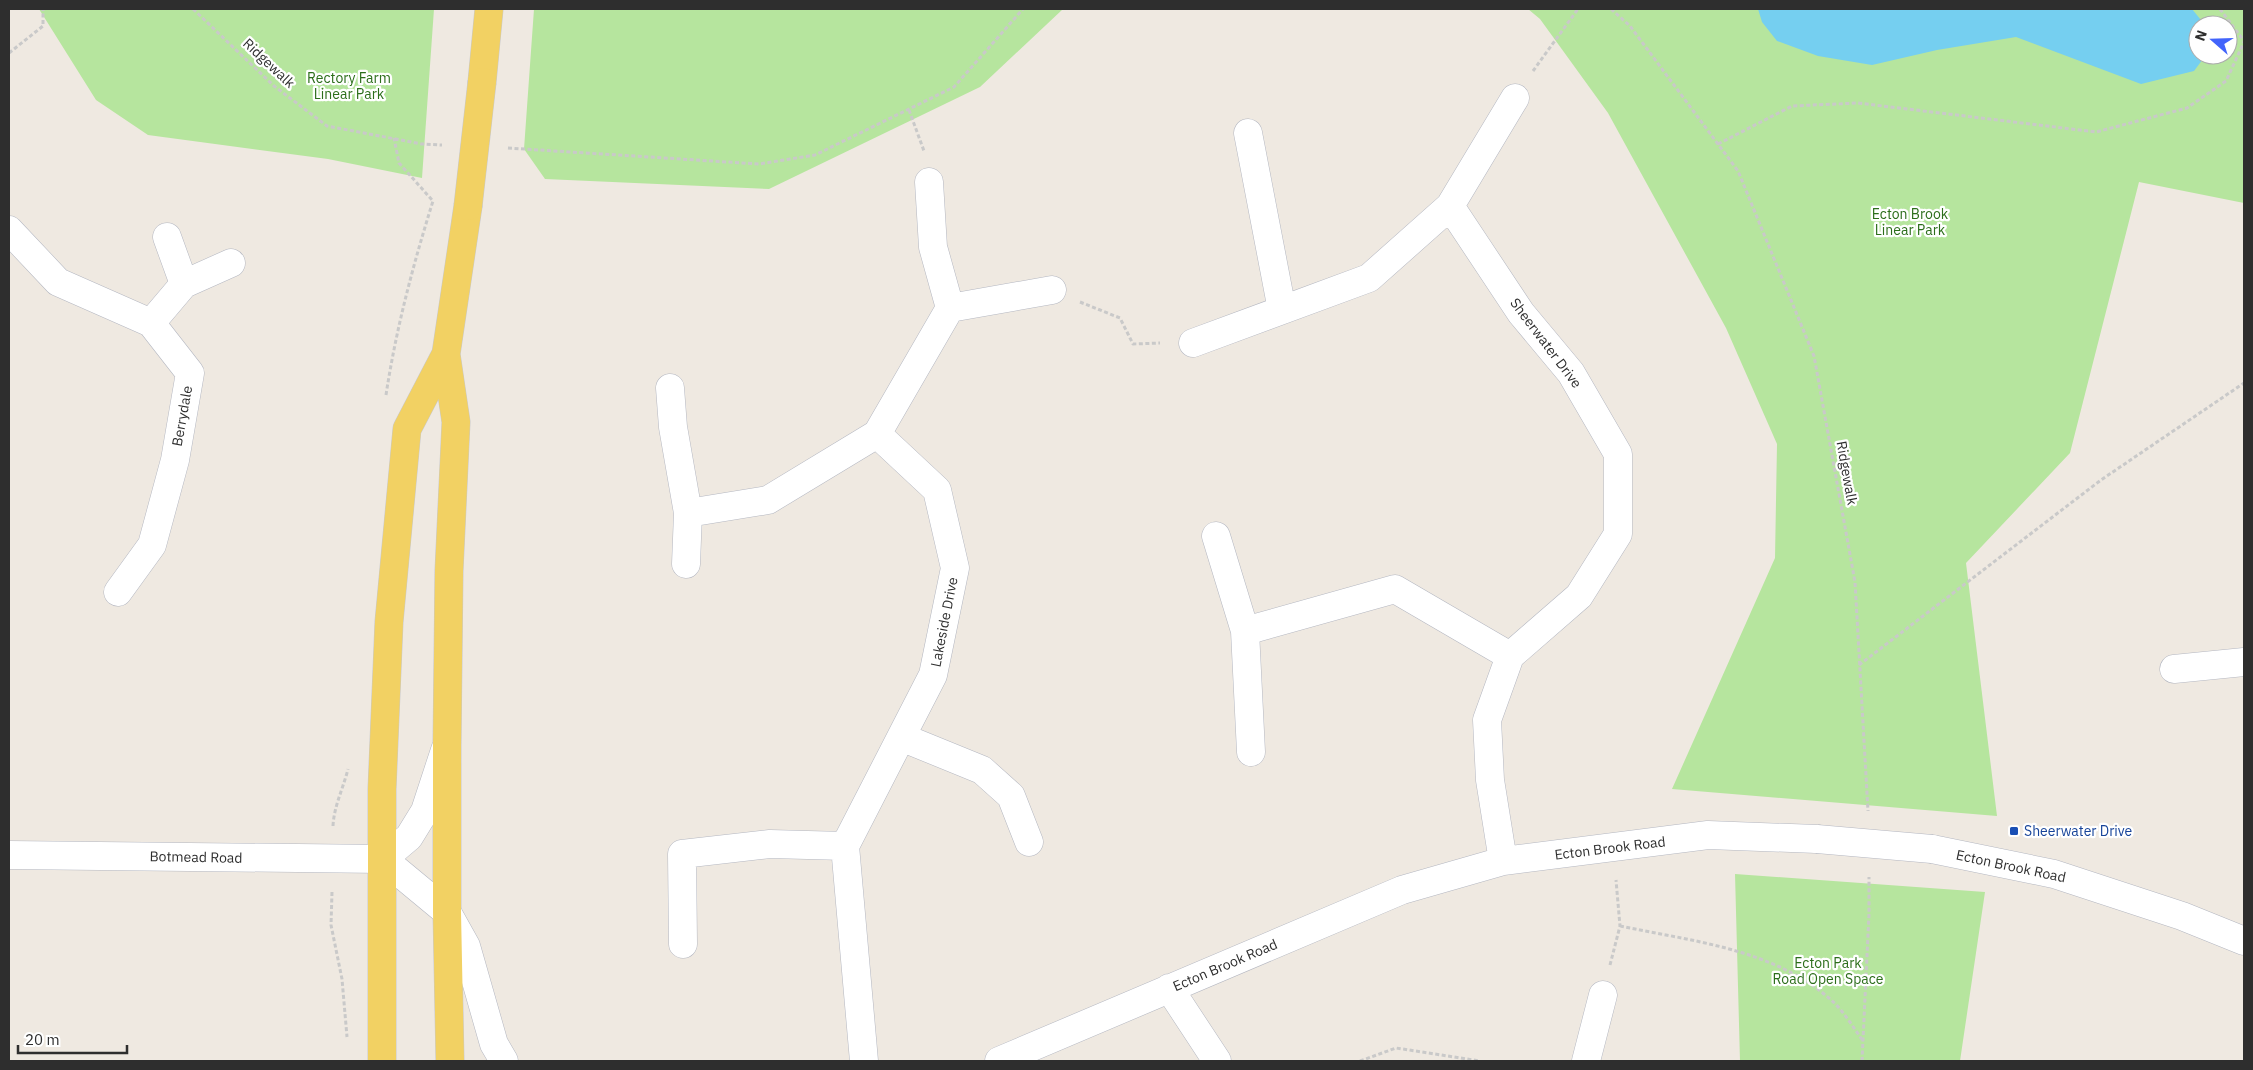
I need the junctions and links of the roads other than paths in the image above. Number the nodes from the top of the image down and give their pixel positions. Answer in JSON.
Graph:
{"nodes":[{"id":1,"x":489,"y":9,"type":"edge"},
{"id":2,"x":1514,"y":98,"type":"road end"},
{"id":3,"x":1248,"y":133,"type":"dead end"},
{"id":4,"x":929,"y":182,"type":"road end"},
{"id":5,"x":1450,"y":206,"type":"junction"},
{"id":6,"x":9,"y":230,"type":"edge"},
{"id":7,"x":167,"y":237,"type":"dead end"},
{"id":8,"x":230,"y":263,"type":"dead end"},
{"id":9,"x":184,"y":284,"type":"junction"},
{"id":10,"x":1052,"y":290,"type":"road end"},
{"id":11,"x":950,"y":308,"type":"junction"},
{"id":12,"x":1282,"y":310,"type":"junction"},
{"id":13,"x":151,"y":323,"type":"junction"},
{"id":14,"x":1193,"y":342,"type":"road end"},
{"id":15,"x":446,"y":354,"type":"junction"},
{"id":16,"x":670,"y":388,"type":"dead end"},
{"id":17,"x":877,"y":434,"type":"junction"},
{"id":18,"x":688,"y":513,"type":"junction"},
{"id":19,"x":1216,"y":536,"type":"dead end"},
{"id":20,"x":686,"y":564,"type":"dead end"},
{"id":21,"x":118,"y":592,"type":"dead end"},
{"id":22,"x":1244,"y":631,"type":"junction"},
{"id":23,"x":1510,"y":656,"type":"junction"},
{"id":24,"x":2244,"y":662,"type":"edge"},
{"id":25,"x":2174,"y":669,"type":"dead end"},
{"id":26,"x":901,"y":737,"type":"junction"},
{"id":27,"x":447,"y":745,"type":"junction"},
{"id":28,"x":1251,"y":752,"type":"dead end"},
{"id":29,"x":1029,"y":842,"type":"dead end"},
{"id":30,"x":845,"y":846,"type":"junction"},
{"id":31,"x":9,"y":855,"type":"edge"},
{"id":32,"x":383,"y":859,"type":"junction"},
{"id":33,"x":1503,"y":861,"type":"junction"},
{"id":34,"x":447,"y":912,"type":"junction"},
{"id":35,"x":2244,"y":941,"type":"edge"},
{"id":36,"x":683,"y":944,"type":"dead end"},
{"id":37,"x":1169,"y":988,"type":"junction"},
{"id":38,"x":1603,"y":995,"type":"road end"},
{"id":39,"x":382,"y":1061,"type":"edge"},
{"id":40,"x":450,"y":1061,"type":"edge"},
{"id":41,"x":504,"y":1061,"type":"edge"},
{"id":42,"x":864,"y":1061,"type":"edge"},
{"id":43,"x":1000,"y":1061,"type":"edge"},
{"id":44,"x":1217,"y":1061,"type":"edge"},
{"id":45,"x":1586,"y":1061,"type":"edge"}],
"edges":[{"from":1,"to":15,"type":"main road","bridge":true},
{"from":2,"to":5,"type":"street"},
{"from":3,"to":12,"type":"street"},
{"from":4,"to":11,"type":"street"},
{"from":5,"to":12,"type":"street"},
{"from":5,"to":23,"type":"street","name":"Sheerwater Drive"},
{"from":6,"to":13,"type":"street","name":"Berrydale"},
{"from":7,"to":9,"type":"street"},
{"from":8,"to":9,"type":"street"},
{"from":9,"to":13,"type":"street"},
{"from":10,"to":11,"type":"street"},
{"from":11,"to":17,"type":"street"},
{"from":12,"to":14,"type":"street"},
{"from":13,"to":21,"type":"street","name":"Berrydale"},
{"from":15,"to":27,"type":"main road"},
{"from":15,"to":32,"type":"main road"},
{"from":16,"to":18,"type":"street"},
{"from":17,"to":18,"type":"street"},
{"from":17,"to":26,"type":"street","name":"Lakeside Drive"},
{"from":18,"to":20,"type":"street"},
{"from":19,"to":22,"type":"street"},
{"from":22,"to":23,"type":"street"},
{"from":22,"to":28,"type":"street"},
{"from":23,"to":33,"type":"street","name":"Sheerwater Drive"},
{"from":24,"to":25,"type":"street"},
{"from":26,"to":29,"type":"street"},
{"from":26,"to":30,"type":"street","name":"Lakeside Drive"},
{"from":27,"to":32,"type":"street"},
{"from":27,"to":34,"type":"main road"},
{"from":30,"to":36,"type":"street"},
{"from":30,"to":42,"type":"street"},
{"from":31,"to":32,"type":"street","name":"Botmead Road"},
{"from":32,"to":34,"type":"street"},
{"from":32,"to":39,"type":"main road"},
{"from":33,"to":35,"type":"street","name":"Ecton Brook Road","bridge":true},
{"from":33,"to":37,"type":"street","name":"Ecton Brook Road"},
{"from":34,"to":40,"type":"main road"},
{"from":34,"to":41,"type":"street"},
{"from":37,"to":43,"type":"street","name":"Ecton Brook Road"},
{"from":37,"to":44,"type":"street"},
{"from":38,"to":45,"type":"street"}]}
